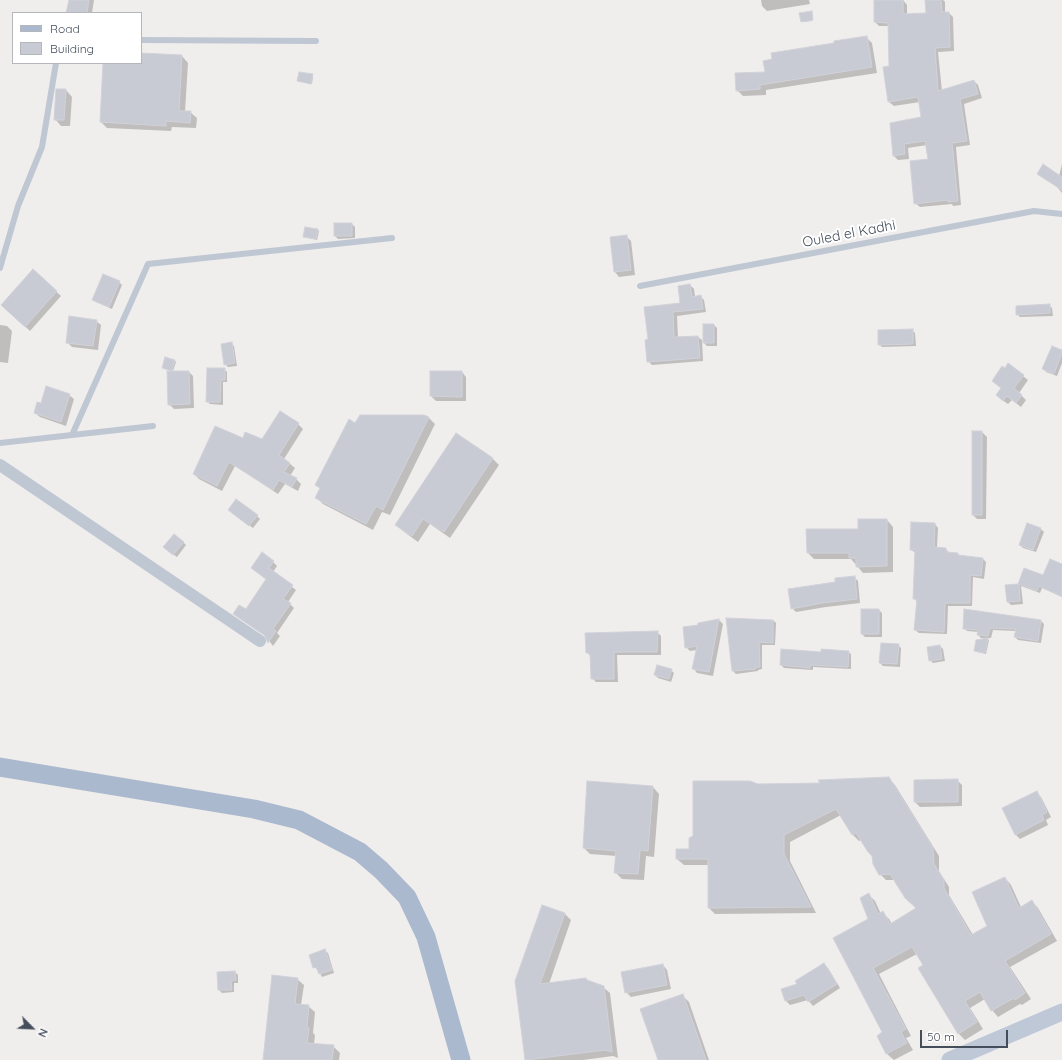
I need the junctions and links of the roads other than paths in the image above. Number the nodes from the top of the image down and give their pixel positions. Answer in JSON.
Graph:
{"nodes":[{"id":1,"x":142,"y":40,"type":"edge"},
{"id":2,"x":316,"y":41,"type":"dead end"},
{"id":3,"x":56,"y":64,"type":"edge"},
{"id":4,"x":1062,"y":214,"type":"edge"},
{"id":5,"x":392,"y":238,"type":"dead end"},
{"id":6,"x":0,"y":268,"type":"edge"},
{"id":7,"x":640,"y":286,"type":"dead end"},
{"id":8,"x":153,"y":426,"type":"dead end"},
{"id":9,"x":72,"y":435,"type":"junction"},
{"id":10,"x":0,"y":443,"type":"edge"},
{"id":11,"x":0,"y":465,"type":"edge"},
{"id":12,"x":260,"y":641,"type":"dead end"},
{"id":13,"x":0,"y":767,"type":"edge"},
{"id":14,"x":1062,"y":1012,"type":"edge"},
{"id":15,"x":461,"y":1060,"type":"edge"},
{"id":16,"x":950,"y":1060,"type":"edge"}],
"edges":[{"from":1,"to":2,"type":"lane"},
{"from":3,"to":6,"type":"lane"},
{"from":4,"to":7,"type":"lane","name":"Ouled el Kadhi"},
{"from":5,"to":9,"type":"lane"},
{"from":8,"to":9,"type":"lane"},
{"from":9,"to":10,"type":"lane"},
{"from":11,"to":12,"type":"street"},
{"from":13,"to":15,"type":"main road"},
{"from":14,"to":16,"type":"main road"}]}
